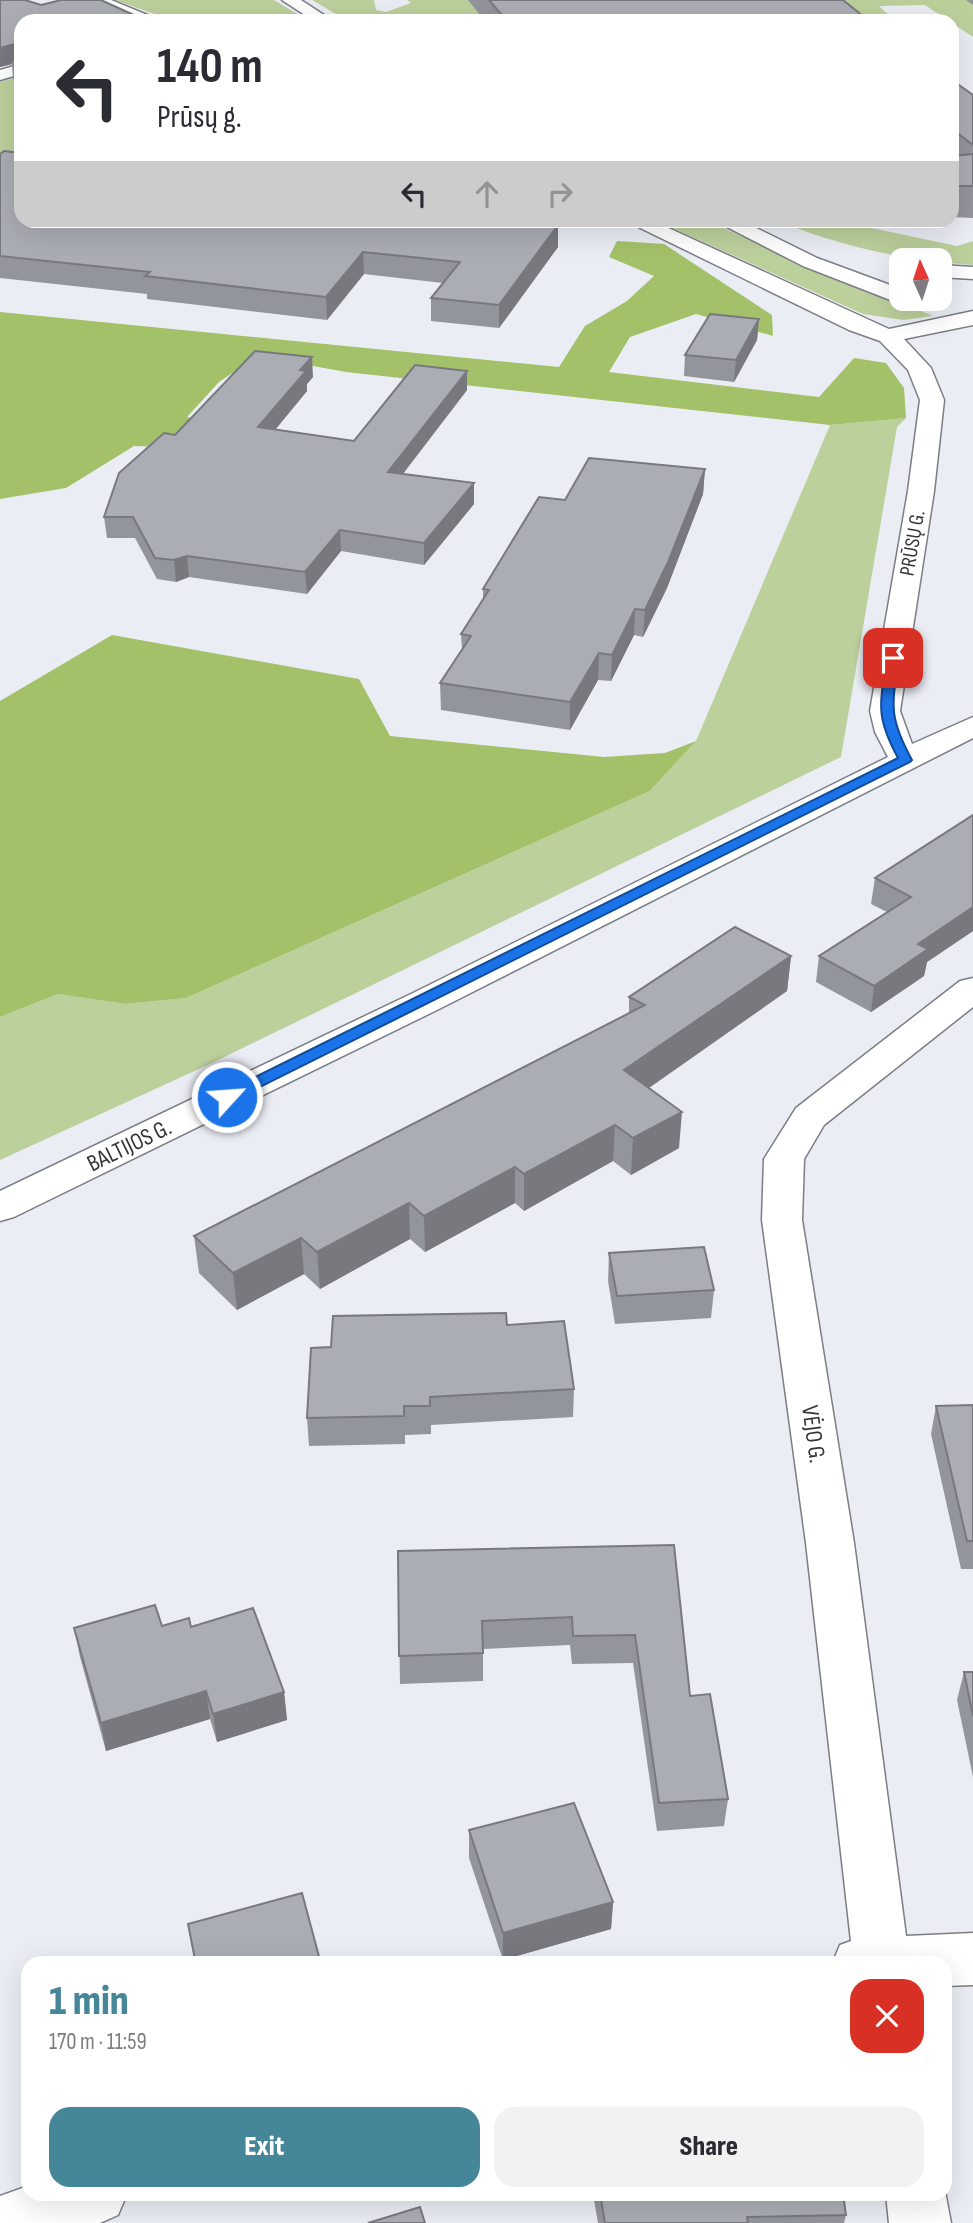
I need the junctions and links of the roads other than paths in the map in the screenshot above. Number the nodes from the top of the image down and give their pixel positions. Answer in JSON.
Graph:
{"nodes":[{"id":1,"x":96,"y":0,"type":"edge"},
{"id":2,"x":290,"y":0,"type":"edge"},
{"id":3,"x":135,"y":14,"type":"edge"},
{"id":4,"x":313,"y":14,"type":"edge"},
{"id":5,"x":651,"y":228,"type":"edge"},
{"id":6,"x":740,"y":228,"type":"edge"},
{"id":7,"x":749,"y":232,"type":"junction"},
{"id":8,"x":866,"y":261,"type":"dead end"},
{"id":9,"x":952,"y":272,"type":"edge"},
{"id":10,"x":973,"y":273,"type":"edge"},
{"id":11,"x":889,"y":292,"type":"edge"},
{"id":12,"x":946,"y":312,"type":"edge"},
{"id":13,"x":968,"y":319,"type":"edge"},
{"id":14,"x":888,"y":336,"type":"junction"},
{"id":15,"x":973,"y":726,"type":"edge"},
{"id":16,"x":905,"y":760,"type":"junction"},
{"id":17,"x":973,"y":989,"type":"edge"},
{"id":18,"x":0,"y":1207,"type":"edge"},
{"id":19,"x":874,"y":1956,"type":"edge"},
{"id":20,"x":973,"y":1959,"type":"edge"},
{"id":21,"x":952,"y":1960,"type":"edge"},
{"id":22,"x":76,"y":2201,"type":"edge"},
{"id":23,"x":917,"y":2201,"type":"edge"},
{"id":24,"x":8,"y":2223,"type":"edge"},
{"id":25,"x":920,"y":2223,"type":"edge"}],
"edges":[{"from":1,"to":3,"type":"street"},
{"from":2,"to":4,"type":"street"},
{"from":5,"to":14,"type":"street","name":"PRŪSŲ G."},
{"from":6,"to":7,"type":"street"},
{"from":7,"to":8,"type":"street"},
{"from":7,"to":11,"type":"street"},
{"from":9,"to":10,"type":"street"},
{"from":12,"to":13,"type":"street"},
{"from":13,"to":14,"type":"street"},
{"from":14,"to":16,"type":"street","name":"PRŪSŲ G."},
{"from":15,"to":16,"type":"street","name":"BALTIJOS G."},
{"from":16,"to":18,"type":"street","name":"BALTIJOS G."},
{"from":17,"to":19,"type":"street","name":"VĖJO G."},
{"from":20,"to":21,"type":"street"},
{"from":22,"to":24,"type":"street"},
{"from":23,"to":25,"type":"street"}]}
